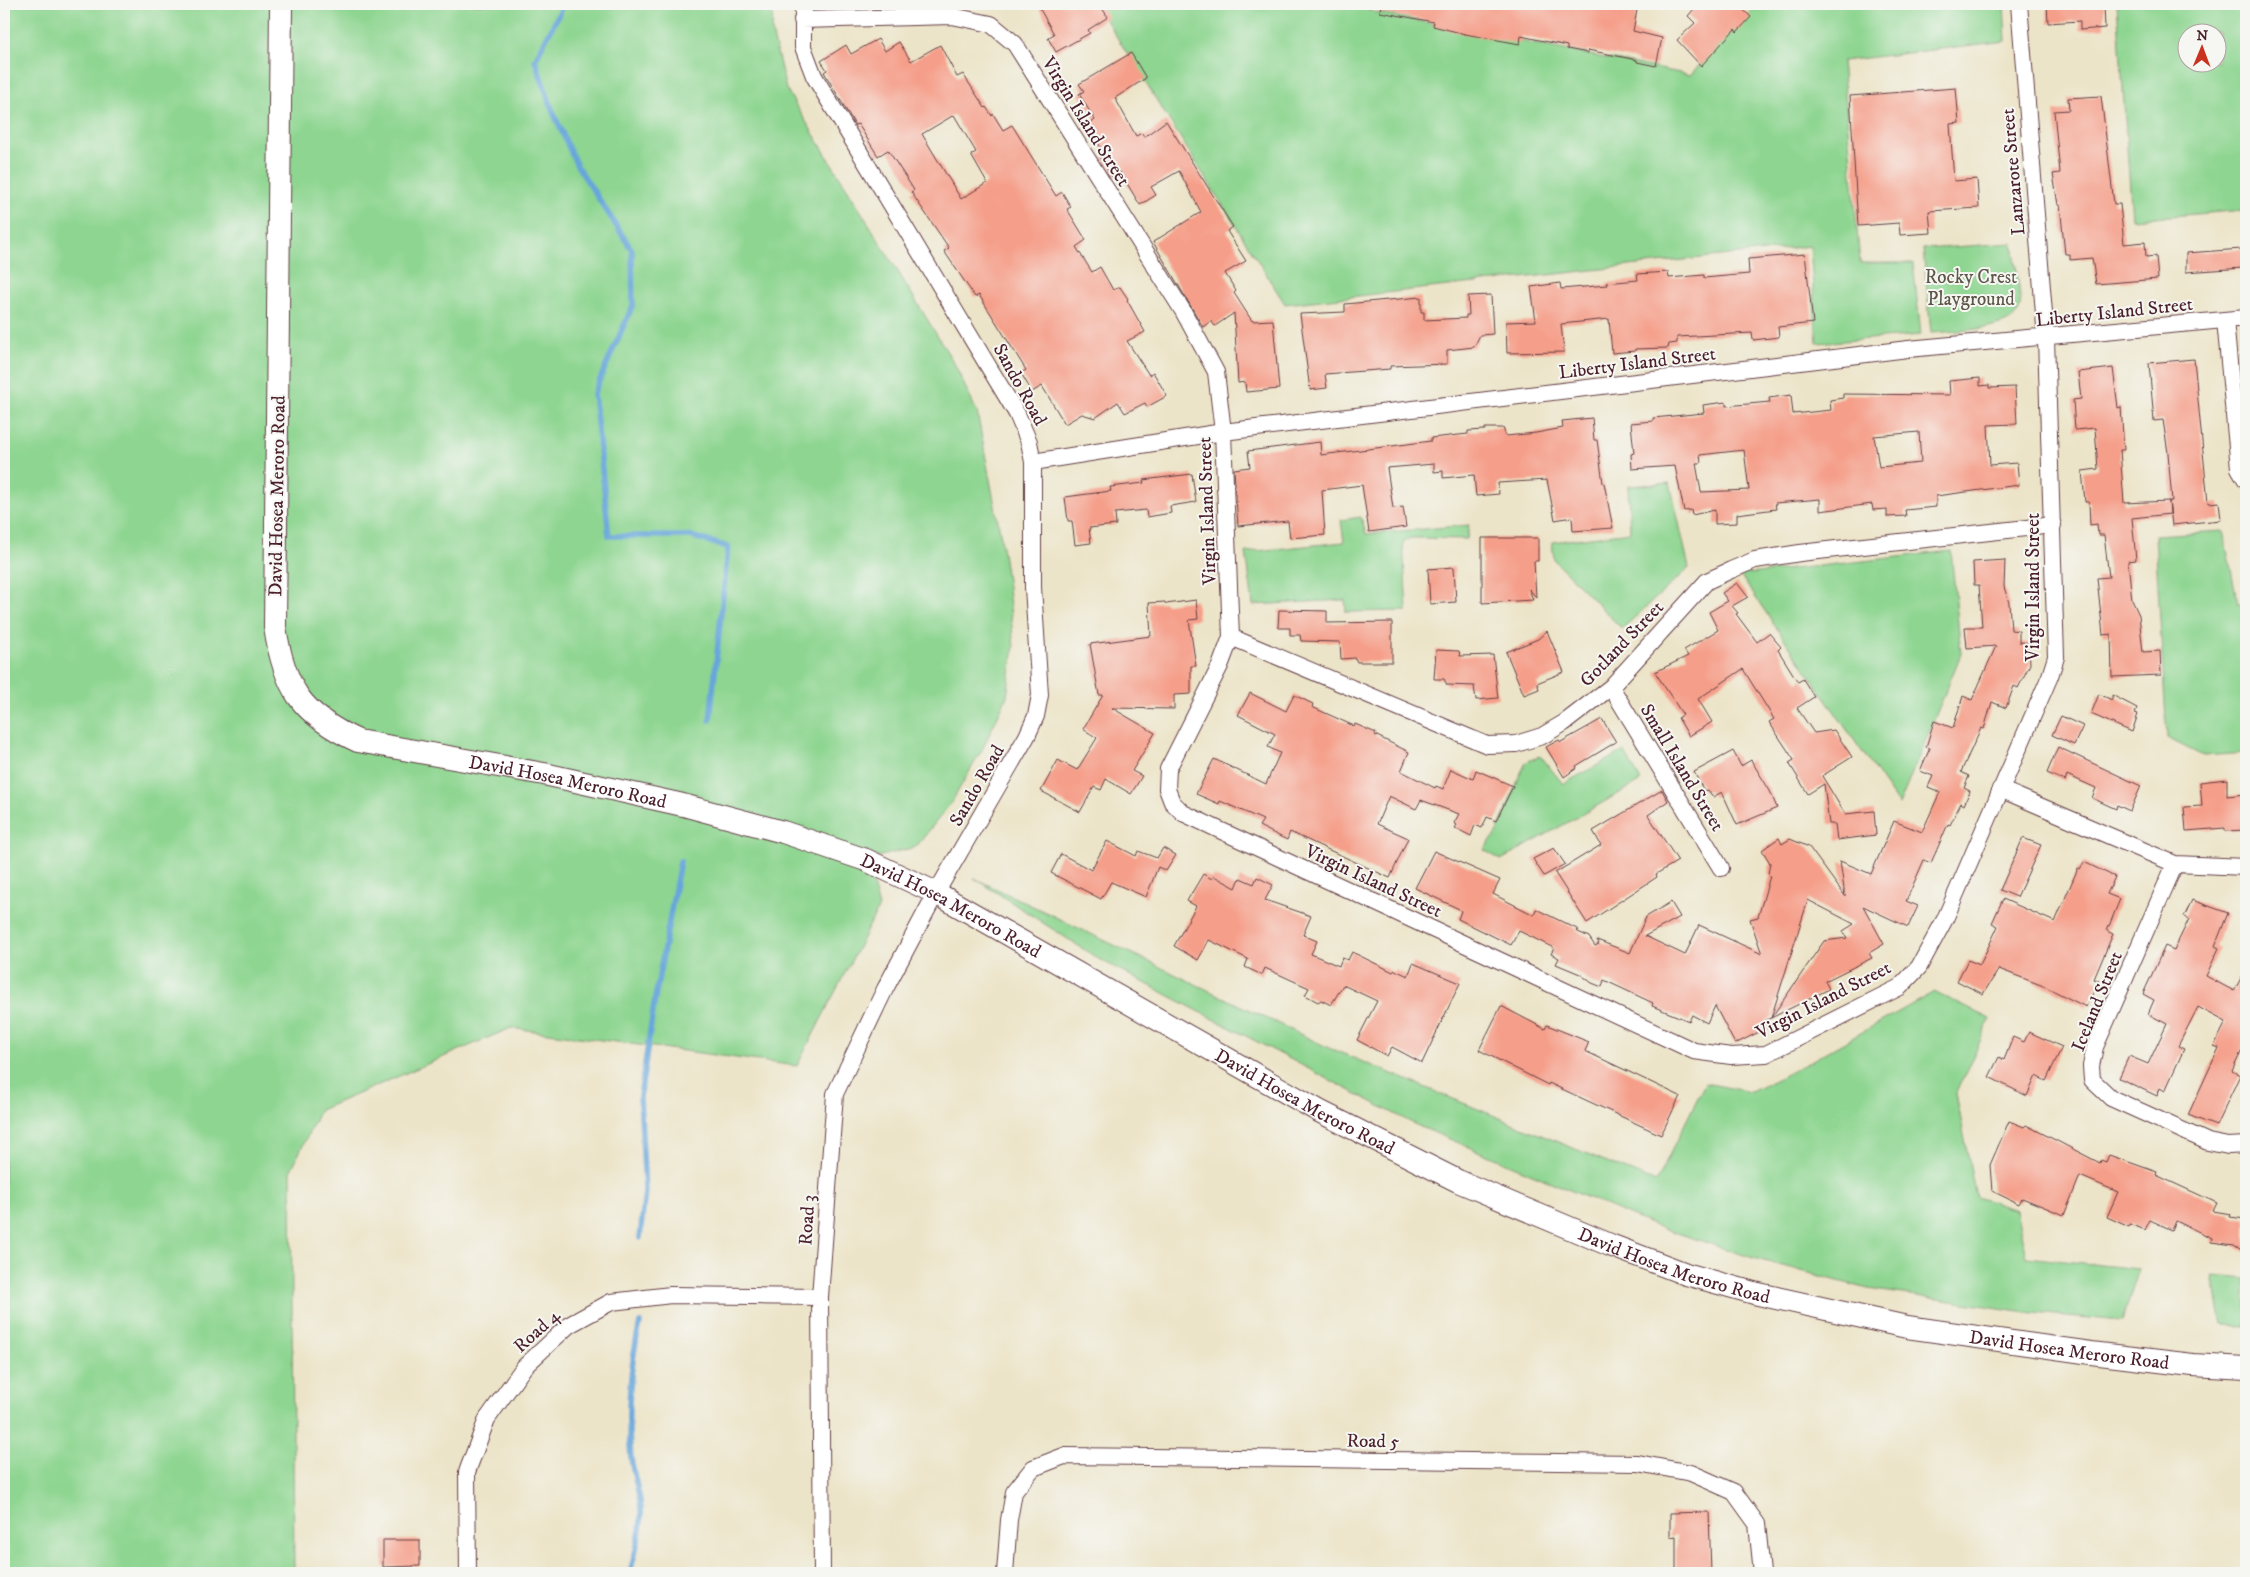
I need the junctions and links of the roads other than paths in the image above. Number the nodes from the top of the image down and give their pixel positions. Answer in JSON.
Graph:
{"nodes":[{"id":1,"x":281,"y":4,"type":"edge"},
{"id":2,"x":803,"y":4,"type":"edge"},
{"id":3,"x":2019,"y":4,"type":"edge"},
{"id":4,"x":802,"y":20,"type":"junction"},
{"id":5,"x":2246,"y":318,"type":"edge"},
{"id":6,"x":2225,"y":320,"type":"junction"},
{"id":7,"x":2046,"y":338,"type":"junction"},
{"id":8,"x":1223,"y":432,"type":"junction"},
{"id":9,"x":1034,"y":462,"type":"junction"},
{"id":10,"x":2246,"y":480,"type":"edge"},
{"id":11,"x":2053,"y":525,"type":"junction"},
{"id":12,"x":1231,"y":637,"type":"junction"},
{"id":13,"x":1610,"y":687,"type":"junction"},
{"id":14,"x":2000,"y":790,"type":"junction"},
{"id":15,"x":2176,"y":864,"type":"junction"},
{"id":16,"x":2246,"y":867,"type":"edge"},
{"id":17,"x":1721,"y":868,"type":"dead end"},
{"id":18,"x":936,"y":893,"type":"junction"},
{"id":19,"x":2246,"y":1145,"type":"edge"},
{"id":20,"x":820,"y":1298,"type":"junction"},
{"id":21,"x":2246,"y":1368,"type":"edge"},
{"id":22,"x":468,"y":1573,"type":"edge"},
{"id":23,"x":822,"y":1573,"type":"edge"},
{"id":24,"x":1005,"y":1573,"type":"edge"},
{"id":25,"x":1762,"y":1573,"type":"edge"}],
"edges":[{"from":1,"to":18,"type":"main road","name":"David Hosea Meroro Road"},
{"from":2,"to":4,"type":"street","name":"Sando Road"},
{"from":3,"to":7,"type":"street","name":"Lanzarote Street"},
{"from":4,"to":8,"type":"street","name":"Virgin Island Street"},
{"from":4,"to":9,"type":"street","name":"Sando Road"},
{"from":5,"to":6,"type":"street","name":"Liberty Island Street"},
{"from":6,"to":7,"type":"street","name":"Liberty Island Street"},
{"from":6,"to":10,"type":"street"},
{"from":7,"to":8,"type":"street","name":"Liberty Island Street"},
{"from":7,"to":11,"type":"street","name":"Virgin Island Street"},
{"from":8,"to":9,"type":"street","name":"Liberty Island Street"},
{"from":8,"to":12,"type":"street","name":"Virgin Island Street"},
{"from":9,"to":18,"type":"street","name":"Sando Road"},
{"from":11,"to":13,"type":"street","name":"Gotland Street"},
{"from":11,"to":14,"type":"street","name":"Virgin Island Street"},
{"from":12,"to":13,"type":"street","name":"Gotland Street"},
{"from":12,"to":14,"type":"street","name":"Virgin Island Street"},
{"from":13,"to":17,"type":"street","name":"Small Island Street"},
{"from":14,"to":15,"type":"street"},
{"from":15,"to":16,"type":"street"},
{"from":15,"to":19,"type":"street","name":"Iceland Street"},
{"from":18,"to":20,"type":"street","name":"Road 3"},
{"from":18,"to":21,"type":"main road","name":"David Hosea Meroro Road"},
{"from":20,"to":22,"type":"street","name":"Road 4"},
{"from":20,"to":23,"type":"street","name":"Road 3"},
{"from":24,"to":25,"type":"street","name":"Road 5"}]}
